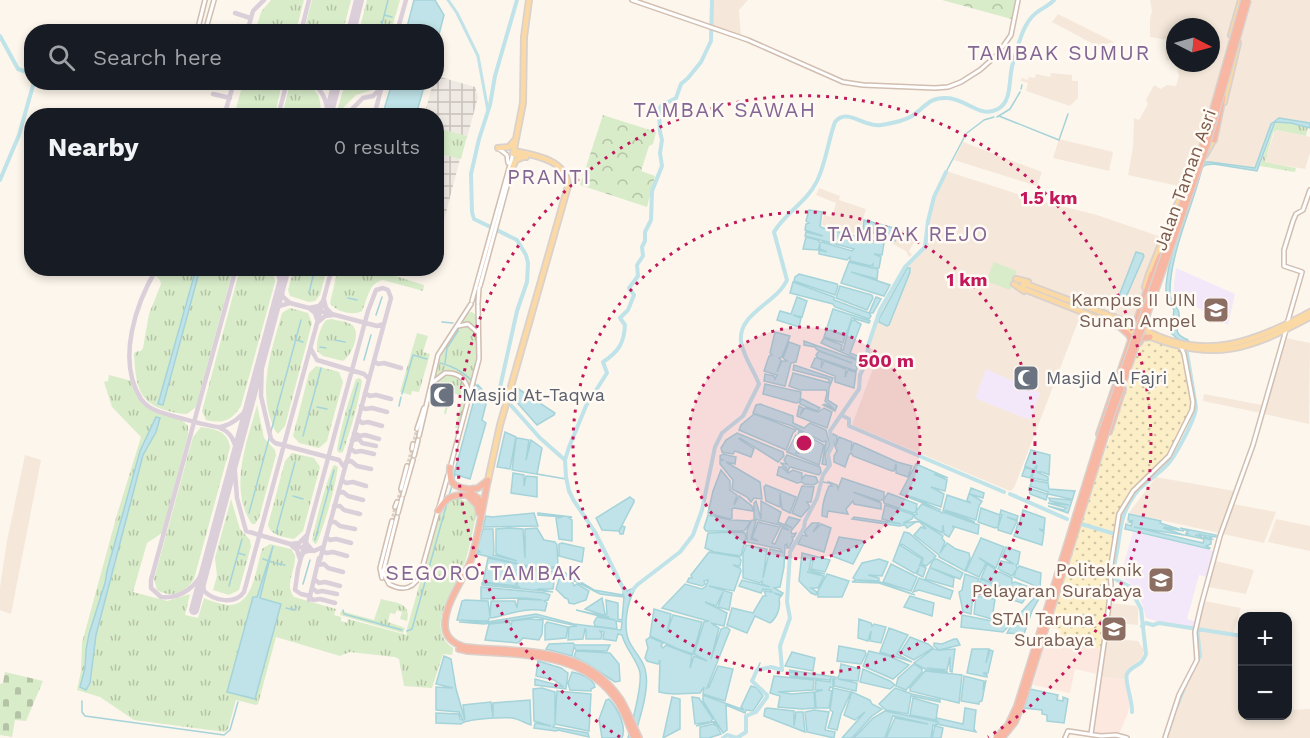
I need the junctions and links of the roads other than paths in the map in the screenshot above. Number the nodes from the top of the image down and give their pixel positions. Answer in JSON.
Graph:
{"nodes":[{"id":1,"x":205,"y":0,"type":"edge"},
{"id":2,"x":215,"y":0,"type":"edge"},
{"id":3,"x":530,"y":0,"type":"edge"},
{"id":4,"x":632,"y":0,"type":"edge"},
{"id":5,"x":1018,"y":0,"type":"edge"},
{"id":6,"x":1246,"y":0,"type":"edge"},
{"id":7,"x":529,"y":8,"type":"junction"},
{"id":8,"x":199,"y":24,"type":"edge"},
{"id":9,"x":207,"y":24,"type":"edge"},
{"id":10,"x":1226,"y":81,"type":"junction"},
{"id":11,"x":517,"y":138,"type":"junction"},
{"id":12,"x":1214,"y":140,"type":"junction"},
{"id":13,"x":498,"y":148,"type":"joint"},
{"id":14,"x":515,"y":153,"type":"junction"},
{"id":15,"x":1197,"y":153,"type":"junction"},
{"id":16,"x":1206,"y":153,"type":"junction"},
{"id":17,"x":525,"y":157,"type":"junction"},
{"id":18,"x":1202,"y":159,"type":"junction"},
{"id":19,"x":546,"y":160,"type":"junction"},
{"id":20,"x":512,"y":168,"type":"junction"},
{"id":21,"x":507,"y":174,"type":"junction"},
{"id":22,"x":1310,"y":190,"type":"edge"},
{"id":23,"x":1179,"y":209,"type":"junction"},
{"id":24,"x":495,"y":224,"type":"junction"},
{"id":25,"x":493,"y":234,"type":"junction"},
{"id":26,"x":1165,"y":236,"type":"junction"},
{"id":27,"x":1172,"y":238,"type":"junction"},
{"id":28,"x":1037,"y":290,"type":"junction"},
{"id":29,"x":476,"y":296,"type":"junction"},
{"id":30,"x":468,"y":308,"type":"junction"},
{"id":31,"x":477,"y":311,"type":"junction"},
{"id":32,"x":1310,"y":312,"type":"edge"},
{"id":33,"x":1310,"y":317,"type":"edge"},
{"id":34,"x":1136,"y":322,"type":"junction"},
{"id":35,"x":456,"y":326,"type":"junction"},
{"id":36,"x":1119,"y":326,"type":"junction"},
{"id":37,"x":1287,"y":327,"type":"junction"},
{"id":38,"x":1131,"y":331,"type":"junction"},
{"id":39,"x":1142,"y":335,"type":"junction"},
{"id":40,"x":1151,"y":335,"type":"junction"},
{"id":41,"x":479,"y":336,"type":"junction"},
{"id":42,"x":1180,"y":346,"type":"junction"},
{"id":43,"x":431,"y":384,"type":"junction"},
{"id":44,"x":469,"y":396,"type":"junction"},
{"id":45,"x":425,"y":404,"type":"junction"},
{"id":46,"x":417,"y":429,"type":"tunnel mouth"},
{"id":47,"x":413,"y":444,"type":"tunnel mouth"},
{"id":48,"x":412,"y":449,"type":"tunnel mouth"},
{"id":49,"x":1095,"y":453,"type":"junction"},
{"id":50,"x":407,"y":466,"type":"tunnel mouth"},
{"id":51,"x":450,"y":467,"type":"junction"},
{"id":52,"x":488,"y":480,"type":"junction"},
{"id":53,"x":401,"y":489,"type":"tunnel mouth"},
{"id":54,"x":1088,"y":489,"type":"junction"},
{"id":55,"x":468,"y":492,"type":"junction"},
{"id":56,"x":397,"y":502,"type":"tunnel mouth"},
{"id":57,"x":482,"y":505,"type":"junction"},
{"id":58,"x":395,"y":507,"type":"tunnel mouth"},
{"id":59,"x":438,"y":511,"type":"junction"},
{"id":60,"x":479,"y":513,"type":"junction"},
{"id":61,"x":392,"y":521,"type":"tunnel mouth"},
{"id":62,"x":386,"y":557,"type":"junction"},
{"id":63,"x":381,"y":562,"type":"junction"},
{"id":64,"x":400,"y":589,"type":"junction"},
{"id":65,"x":455,"y":645,"type":"junction"},
{"id":66,"x":1091,"y":734,"type":"junction"},
{"id":67,"x":637,"y":738,"type":"edge"},
{"id":68,"x":996,"y":738,"type":"edge"},
{"id":69,"x":1002,"y":738,"type":"edge"},
{"id":70,"x":1065,"y":738,"type":"edge"},
{"id":71,"x":1127,"y":738,"type":"edge"},
{"id":72,"x":1165,"y":738,"type":"edge"}],
"edges":[{"from":1,"to":8,"type":"street"},
{"from":2,"to":9,"type":"street"},
{"from":3,"to":7,"type":"main road"},
{"from":4,"to":5,"type":"street"},
{"from":6,"to":10,"type":"highway","bridge":true},
{"from":6,"to":12,"type":"main road"},
{"from":6,"to":15,"type":"main road","name":"Jalan Taman Asri"},
{"from":6,"to":23,"type":"highway","bridge":true},
{"from":7,"to":11,"type":"main road"},
{"from":7,"to":14,"type":"main road"},
{"from":10,"to":12,"type":"highway","bridge":true},
{"from":10,"to":54,"type":"highway","bridge":true},
{"from":11,"to":13,"type":"main road"},
{"from":11,"to":14,"type":"main road"},
{"from":12,"to":16,"type":"main road"},
{"from":13,"to":21,"type":"street"},
{"from":14,"to":17,"type":"main road"},
{"from":14,"to":19,"type":"main road"},
{"from":14,"to":20,"type":"street"},
{"from":14,"to":21,"type":"street"},
{"from":15,"to":16,"type":"main road"},
{"from":15,"to":18,"type":"main road"},
{"from":15,"to":26,"type":"main road","name":"Jalan Taman Asri"},
{"from":16,"to":18,"type":"main road"},
{"from":17,"to":19,"type":"main road"},
{"from":17,"to":20,"type":"main road"},
{"from":18,"to":27,"type":"main road"},
{"from":19,"to":52,"type":"main road"},
{"from":20,"to":24,"type":"street"},
{"from":21,"to":24,"type":"street"},
{"from":22,"to":37,"type":"street"},
{"from":23,"to":34,"type":"highway","bridge":true},
{"from":23,"to":49,"type":"highway","bridge":true},
{"from":24,"to":25,"type":"street"},
{"from":25,"to":29,"type":"street"},
{"from":25,"to":29,"type":"street"},
{"from":26,"to":27,"type":"main road"},
{"from":26,"to":34,"type":"main road","name":"Jalan Taman Asri"},
{"from":27,"to":34,"type":"main road"},
{"from":27,"to":40,"type":"main road"},
{"from":28,"to":28,"type":"main road"},
{"from":28,"to":34,"type":"main road"},
{"from":28,"to":36,"type":"main road"},
{"from":29,"to":30,"type":"street"},
{"from":29,"to":31,"type":"street"},
{"from":30,"to":31,"type":"street"},
{"from":30,"to":35,"type":"street"},
{"from":31,"to":41,"type":"street"},
{"from":32,"to":37,"type":"main road"},
{"from":33,"to":37,"type":"main road"},
{"from":34,"to":38,"type":"main road"},
{"from":34,"to":39,"type":"main road"},
{"from":35,"to":41,"type":"street"},
{"from":35,"to":43,"type":"street"},
{"from":36,"to":38,"type":"main road"},
{"from":36,"to":49,"type":"highway","bridge":true},
{"from":37,"to":42,"type":"main road"},
{"from":37,"to":72,"type":"street"},
{"from":38,"to":39,"type":"main road"},
{"from":39,"to":40,"type":"highway"},
{"from":39,"to":40,"type":"main road"},
{"from":39,"to":54,"type":"highway","bridge":true},
{"from":40,"to":42,"type":"main road"},
{"from":41,"to":44,"type":"street"},
{"from":42,"to":66,"type":"street"},
{"from":43,"to":44,"type":"street"},
{"from":43,"to":45,"type":"street"},
{"from":44,"to":51,"type":"street"},
{"from":45,"to":46,"type":"street"},
{"from":45,"to":62,"type":"street"},
{"from":47,"to":48,"type":"street"},
{"from":49,"to":68,"type":"highway","bridge":true},
{"from":50,"to":53,"type":"street"},
{"from":51,"to":55,"type":"highway"},
{"from":51,"to":59,"type":"street"},
{"from":52,"to":55,"type":"highway"},
{"from":52,"to":57,"type":"highway"},
{"from":54,"to":69,"type":"highway","bridge":true},
{"from":55,"to":57,"type":"highway"},
{"from":55,"to":59,"type":"highway"},
{"from":55,"to":60,"type":"highway"},
{"from":56,"to":58,"type":"street"},
{"from":57,"to":60,"type":"highway"},
{"from":57,"to":65,"type":"highway"},
{"from":59,"to":64,"type":"street"},
{"from":60,"to":65,"type":"highway"},
{"from":61,"to":63,"type":"street"},
{"from":62,"to":63,"type":"street"},
{"from":62,"to":64,"type":"street"},
{"from":63,"to":64,"type":"street"},
{"from":65,"to":67,"type":"highway"},
{"from":66,"to":70,"type":"street"},
{"from":66,"to":71,"type":"street"}]}
